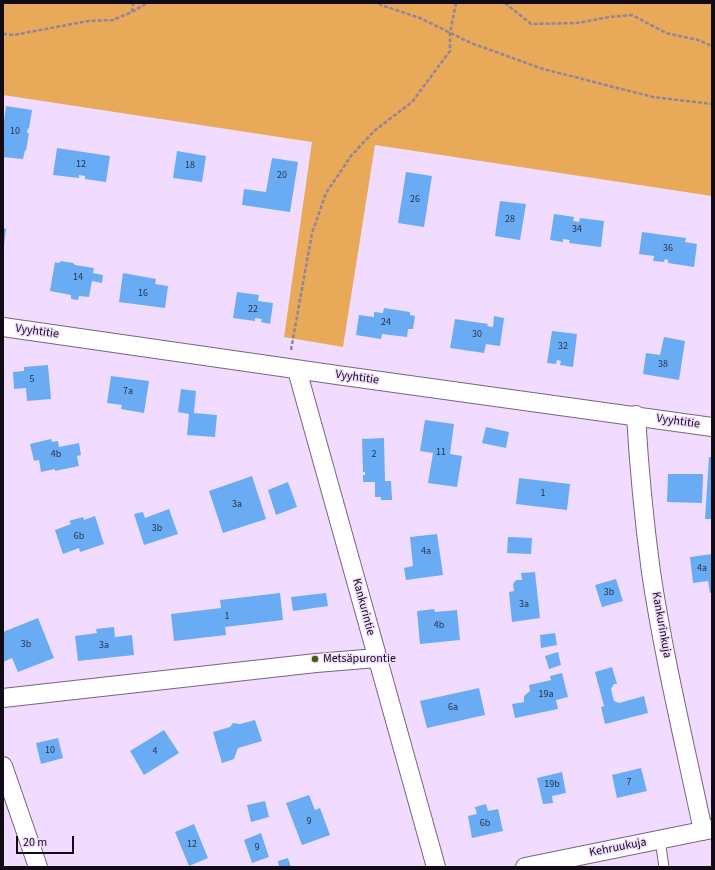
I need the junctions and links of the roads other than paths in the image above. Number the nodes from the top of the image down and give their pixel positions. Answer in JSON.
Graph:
{"nodes":[{"id":1,"x":3,"y":327,"type":"edge"},
{"id":2,"x":298,"y":370,"type":"junction"},
{"id":3,"x":636,"y":415,"type":"junction"},
{"id":4,"x":712,"y":426,"type":"edge"},
{"id":5,"x":377,"y":658,"type":"junction"},
{"id":6,"x":3,"y":698,"type":"edge"},
{"id":7,"x":3,"y":766,"type":"edge"},
{"id":8,"x":708,"y":830,"type":"edge"},
{"id":9,"x":660,"y":840,"type":"junction"},
{"id":10,"x":574,"y":862,"type":"edge"},
{"id":11,"x":38,"y":867,"type":"edge"},
{"id":12,"x":436,"y":867,"type":"edge"},
{"id":13,"x":524,"y":867,"type":"edge"},
{"id":14,"x":664,"y":867,"type":"edge"}],
"edges":[{"from":1,"to":2,"type":"street","name":"Vyyhtitie"},
{"from":2,"to":3,"type":"street","name":"Vyyhtitie"},
{"from":2,"to":5,"type":"street","name":"Kankurintie"},
{"from":3,"to":4,"type":"street","name":"Vyyhtitie"},
{"from":3,"to":8,"type":"street","name":"Kankurinkuja"},
{"from":5,"to":6,"type":"street"},
{"from":5,"to":12,"type":"street","name":"Kankurintie"},
{"from":7,"to":11,"type":"street"},
{"from":8,"to":9,"type":"street","name":"Kehruukuja"},
{"from":9,"to":10,"type":"street","name":"Kehruukuja"},
{"from":9,"to":14,"type":"lane"},
{"from":10,"to":13,"type":"street","name":"Kehruukuja"}]}
